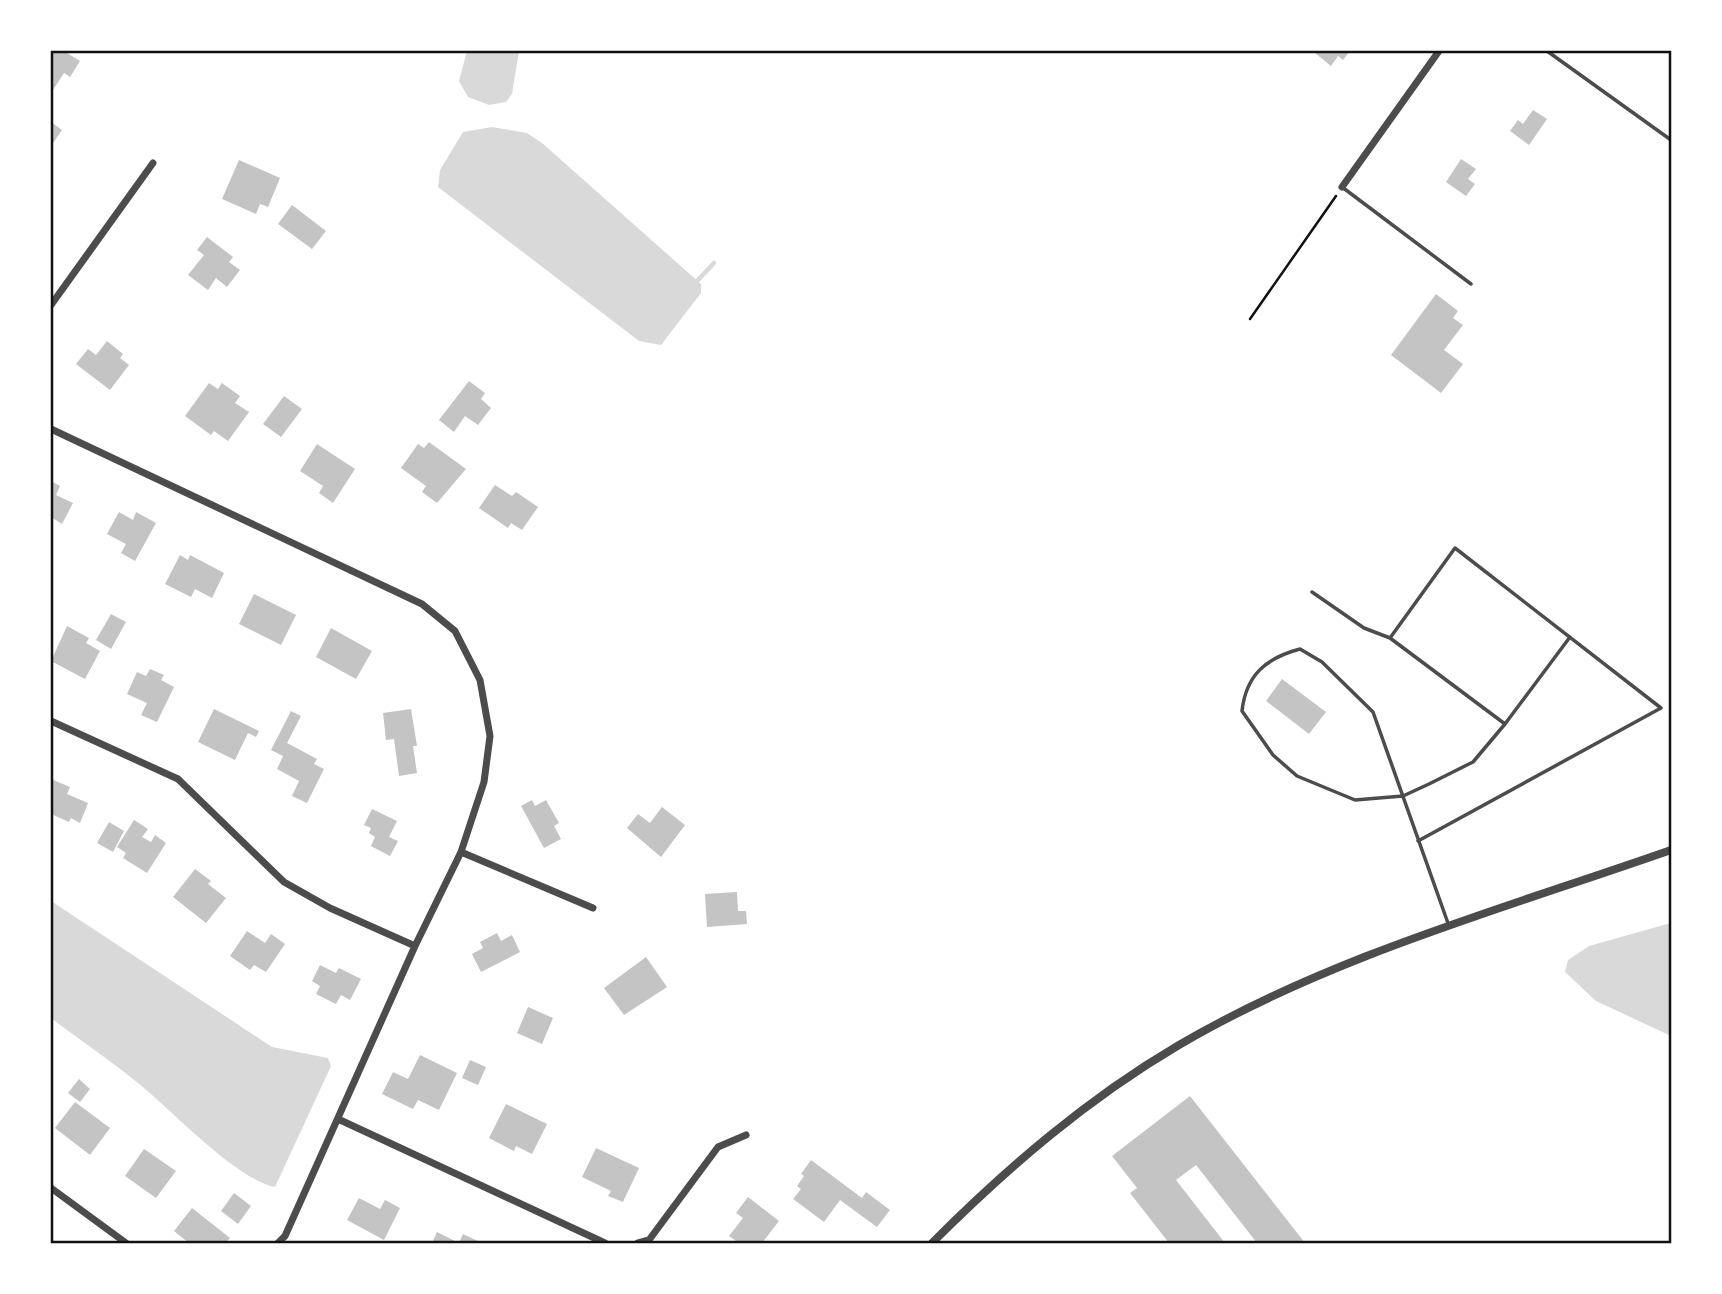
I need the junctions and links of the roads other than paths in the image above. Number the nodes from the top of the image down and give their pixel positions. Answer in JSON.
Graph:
{"nodes":[{"id":1,"x":1439,"y":51,"type":"edge"},
{"id":2,"x":1547,"y":51,"type":"edge"},
{"id":3,"x":1671,"y":140,"type":"edge"},
{"id":4,"x":153,"y":163,"type":"dead end"},
{"id":5,"x":1342,"y":187,"type":"joint"},
{"id":6,"x":1471,"y":284,"type":"dead end"},
{"id":7,"x":51,"y":305,"type":"edge"},
{"id":8,"x":51,"y":429,"type":"edge"},
{"id":9,"x":1312,"y":592,"type":"dead end"},
{"id":10,"x":1390,"y":638,"type":"junction"},
{"id":11,"x":1570,"y":638,"type":"junction"},
{"id":12,"x":51,"y":721,"type":"edge"},
{"id":13,"x":1506,"y":724,"type":"junction"},
{"id":14,"x":1403,"y":796,"type":"junction"},
{"id":15,"x":1418,"y":841,"type":"junction"},
{"id":16,"x":1671,"y":850,"type":"edge"},
{"id":17,"x":461,"y":852,"type":"junction"},
{"id":18,"x":593,"y":908,"type":"dead end"},
{"id":19,"x":1449,"y":928,"type":"junction"},
{"id":20,"x":415,"y":946,"type":"junction"},
{"id":21,"x":338,"y":1119,"type":"junction"},
{"id":22,"x":747,"y":1135,"type":"dead end"},
{"id":23,"x":51,"y":1188,"type":"edge"},
{"id":24,"x":126,"y":1243,"type":"edge"},
{"id":25,"x":278,"y":1243,"type":"edge"},
{"id":26,"x":605,"y":1243,"type":"edge"},
{"id":27,"x":638,"y":1243,"type":"edge"},
{"id":28,"x":932,"y":1243,"type":"edge"}],
"edges":[{"from":1,"to":5,"type":"street"},
{"from":2,"to":3,"type":"lane"},
{"from":4,"to":7,"type":"street"},
{"from":5,"to":6,"type":"lane"},
{"from":8,"to":17,"type":"street"},
{"from":9,"to":10,"type":"lane"},
{"from":10,"to":11,"type":"lane"},
{"from":10,"to":13,"type":"lane"},
{"from":11,"to":13,"type":"lane"},
{"from":11,"to":15,"type":"lane"},
{"from":12,"to":20,"type":"street"},
{"from":13,"to":14,"type":"lane"},
{"from":14,"to":14,"type":"lane"},
{"from":14,"to":15,"type":"lane"},
{"from":15,"to":19,"type":"lane"},
{"from":16,"to":19,"type":"street"},
{"from":17,"to":18,"type":"street"},
{"from":17,"to":20,"type":"street"},
{"from":19,"to":28,"type":"street"},
{"from":20,"to":21,"type":"street"},
{"from":21,"to":25,"type":"street"},
{"from":21,"to":26,"type":"street"},
{"from":22,"to":27,"type":"street"},
{"from":23,"to":24,"type":"street"}]}
